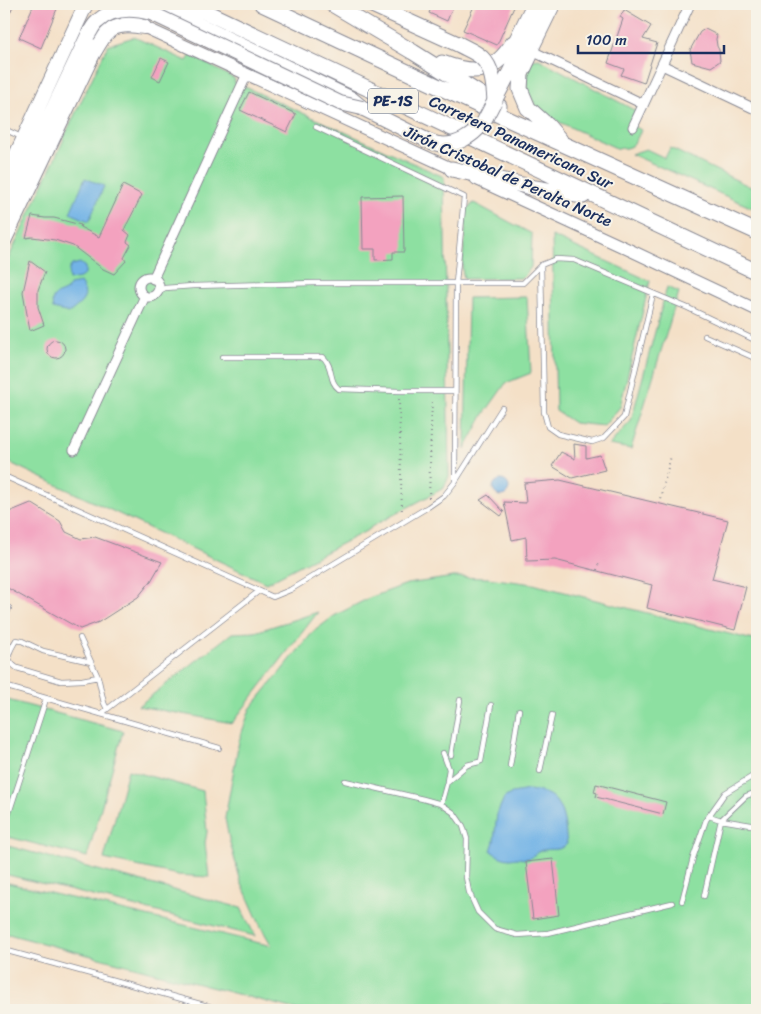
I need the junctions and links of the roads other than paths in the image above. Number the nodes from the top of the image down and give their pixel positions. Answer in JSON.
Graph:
{"nodes":[{"id":1,"x":76,"y":4,"type":"edge"},
{"id":2,"x":86,"y":4,"type":"edge"},
{"id":3,"x":112,"y":4,"type":"edge"},
{"id":4,"x":155,"y":4,"type":"edge"},
{"id":5,"x":188,"y":4,"type":"edge"},
{"id":6,"x":262,"y":4,"type":"edge"},
{"id":7,"x":332,"y":4,"type":"edge"},
{"id":8,"x":370,"y":4,"type":"edge"},
{"id":9,"x":532,"y":4,"type":"edge"},
{"id":10,"x":543,"y":4,"type":"edge"},
{"id":11,"x":555,"y":4,"type":"edge"},
{"id":12,"x":690,"y":4,"type":"edge"},
{"id":13,"x":144,"y":27,"type":"junction"},
{"id":14,"x":513,"y":43,"type":"joint"},
{"id":15,"x":532,"y":51,"type":"junction"},
{"id":16,"x":413,"y":52,"type":"junction"},
{"id":17,"x":662,"y":65,"type":"junction"},
{"id":18,"x":247,"y":74,"type":"junction"},
{"id":19,"x":495,"y":101,"type":"junction"},
{"id":20,"x":643,"y":104,"type":"junction"},
{"id":21,"x":362,"y":108,"type":"junction"},
{"id":22,"x":757,"y":110,"type":"edge"},
{"id":23,"x":512,"y":121,"type":"junction"},
{"id":24,"x":316,"y":127,"type":"dead end"},
{"id":25,"x":633,"y":127,"type":"dead end"},
{"id":26,"x":4,"y":129,"type":"edge"},
{"id":27,"x":17,"y":136,"type":"junction"},
{"id":28,"x":564,"y":144,"type":"junction"},
{"id":29,"x":4,"y":164,"type":"edge"},
{"id":30,"x":452,"y":169,"type":"junction"},
{"id":31,"x":4,"y":181,"type":"edge"},
{"id":32,"x":597,"y":198,"type":"junction"},
{"id":33,"x":4,"y":212,"type":"edge"},
{"id":34,"x":757,"y":232,"type":"edge"},
{"id":35,"x":4,"y":241,"type":"edge"},
{"id":36,"x":541,"y":265,"type":"junction"},
{"id":37,"x":757,"y":272,"type":"edge"},
{"id":38,"x":152,"y":278,"type":"junction"},
{"id":39,"x":456,"y":283,"type":"junction"},
{"id":40,"x":156,"y":293,"type":"junction"},
{"id":41,"x":653,"y":294,"type":"junction"},
{"id":42,"x":145,"y":296,"type":"junction"},
{"id":43,"x":757,"y":310,"type":"edge"},
{"id":44,"x":704,"y":336,"type":"dead end"},
{"id":45,"x":757,"y":341,"type":"edge"},
{"id":46,"x":222,"y":356,"type":"dead end"},
{"id":47,"x":757,"y":359,"type":"edge"},
{"id":48,"x":455,"y":391,"type":"junction"},
{"id":49,"x":502,"y":408,"type":"dead end"},
{"id":50,"x":74,"y":450,"type":"dead end"},
{"id":51,"x":4,"y":476,"type":"edge"},
{"id":52,"x":456,"y":482,"type":"junction"},
{"id":53,"x":259,"y":591,"type":"junction"},
{"id":54,"x":9,"y":608,"type":"dead end"},
{"id":55,"x":4,"y":619,"type":"edge"},
{"id":56,"x":80,"y":638,"type":"dead end"},
{"id":57,"x":91,"y":662,"type":"junction"},
{"id":58,"x":98,"y":677,"type":"junction"},
{"id":59,"x":4,"y":686,"type":"edge"},
{"id":60,"x":46,"y":699,"type":"junction"},
{"id":61,"x":460,"y":700,"type":"dead end"},
{"id":62,"x":491,"y":705,"type":"dead end"},
{"id":63,"x":107,"y":710,"type":"junction"},
{"id":64,"x":520,"y":710,"type":"dead end"},
{"id":65,"x":101,"y":714,"type":"junction"},
{"id":66,"x":552,"y":716,"type":"dead end"},
{"id":67,"x":219,"y":748,"type":"dead end"},
{"id":68,"x":443,"y":753,"type":"dead end"},
{"id":69,"x":451,"y":755,"type":"dead end"},
{"id":70,"x":510,"y":766,"type":"dead end"},
{"id":71,"x":540,"y":771,"type":"dead end"},
{"id":72,"x":753,"y":776,"type":"dead end"},
{"id":73,"x":345,"y":781,"type":"dead end"},
{"id":74,"x":447,"y":782,"type":"junction"},
{"id":75,"x":757,"y":792,"type":"edge"},
{"id":76,"x":441,"y":804,"type":"junction"},
{"id":77,"x":10,"y":813,"type":"dead end"},
{"id":78,"x":709,"y":816,"type":"junction"},
{"id":79,"x":721,"y":820,"type":"junction"},
{"id":80,"x":757,"y":826,"type":"edge"},
{"id":81,"x":704,"y":896,"type":"dead end"},
{"id":82,"x":682,"y":901,"type":"dead end"},
{"id":83,"x":672,"y":903,"type":"dead end"},
{"id":84,"x":4,"y":950,"type":"edge"},
{"id":85,"x":222,"y":1010,"type":"edge"}],
"edges":[{"from":1,"to":27,"type":"main road"},
{"from":2,"to":31,"type":"main road"},
{"from":3,"to":13,"type":"street","name":"Jirón Cristobal de Peralta Norte"},
{"from":4,"to":21,"type":"highway"},
{"from":5,"to":32,"type":"highway","name":"Carretera Panamericana Sur","number":"PE-1S"},
{"from":6,"to":23,"type":"highway","name":"Carretera Panamericana Sur","number":"PE-1S"},
{"from":7,"to":16,"type":"highway"},
{"from":8,"to":19,"type":"highway","bridge":true},
{"from":9,"to":14,"type":"street"},
{"from":10,"to":19,"type":"main road","bridge":true},
{"from":11,"to":15,"type":"street"},
{"from":12,"to":17,"type":"street"},
{"from":13,"to":18,"type":"street","name":"Jirón Cristobal de Peralta Norte"},
{"from":13,"to":35,"type":"main road"},
{"from":14,"to":16,"type":"highway"},
{"from":15,"to":20,"type":"street"},
{"from":15,"to":28,"type":"highway"},
{"from":16,"to":23,"type":"highway"},
{"from":17,"to":20,"type":"street"},
{"from":17,"to":22,"type":"street"},
{"from":18,"to":30,"type":"street","name":"Jirón Cristobal de Peralta Norte"},
{"from":18,"to":38,"type":"street"},
{"from":19,"to":21,"type":"main road","bridge":true},
{"from":20,"to":25,"type":"street"},
{"from":21,"to":33,"type":"main road","bridge":true},
{"from":23,"to":28,"type":"highway","name":"Carretera Panamericana Sur","number":"PE-1S"},
{"from":24,"to":39,"type":"lane"},
{"from":26,"to":27,"type":"lane"},
{"from":27,"to":29,"type":"main road"},
{"from":28,"to":34,"type":"highway","name":"Carretera Panamericana Sur","number":"PE-1S"},
{"from":30,"to":32,"type":"highway"},
{"from":30,"to":43,"type":"street","name":"Jirón Cristobal de Peralta Norte"},
{"from":32,"to":37,"type":"highway","name":"Carretera Panamericana Sur","number":"PE-1S"},
{"from":36,"to":39,"type":"lane"},
{"from":36,"to":41,"type":"lane"},
{"from":36,"to":41,"type":"lane"},
{"from":38,"to":40,"type":"street"},
{"from":38,"to":42,"type":"street"},
{"from":39,"to":40,"type":"lane"},
{"from":39,"to":48,"type":"lane"},
{"from":40,"to":42,"type":"street"},
{"from":41,"to":45,"type":"lane"},
{"from":42,"to":50,"type":"street"},
{"from":44,"to":47,"type":"lane"},
{"from":46,"to":48,"type":"lane"},
{"from":48,"to":52,"type":"lane"},
{"from":49,"to":52,"type":"lane"},
{"from":51,"to":53,"type":"lane"},
{"from":52,"to":53,"type":"lane"},
{"from":53,"to":63,"type":"lane"},
{"from":54,"to":55,"type":"lane"},
{"from":56,"to":57,"type":"lane"},
{"from":57,"to":58,"type":"lane"},
{"from":57,"to":58,"type":"lane"},
{"from":58,"to":63,"type":"lane"},
{"from":59,"to":60,"type":"lane"},
{"from":60,"to":65,"type":"lane"},
{"from":60,"to":77,"type":"lane"},
{"from":61,"to":69,"type":"lane"},
{"from":62,"to":74,"type":"lane"},
{"from":63,"to":65,"type":"lane"},
{"from":64,"to":70,"type":"lane"},
{"from":65,"to":67,"type":"lane"},
{"from":66,"to":71,"type":"lane"},
{"from":68,"to":74,"type":"lane"},
{"from":72,"to":78,"type":"lane"},
{"from":73,"to":76,"type":"lane"},
{"from":74,"to":76,"type":"lane"},
{"from":75,"to":79,"type":"lane"},
{"from":76,"to":83,"type":"lane"},
{"from":78,"to":79,"type":"lane"},
{"from":78,"to":82,"type":"lane"},
{"from":79,"to":80,"type":"lane"},
{"from":79,"to":81,"type":"lane"},
{"from":84,"to":85,"type":"lane"}]}
